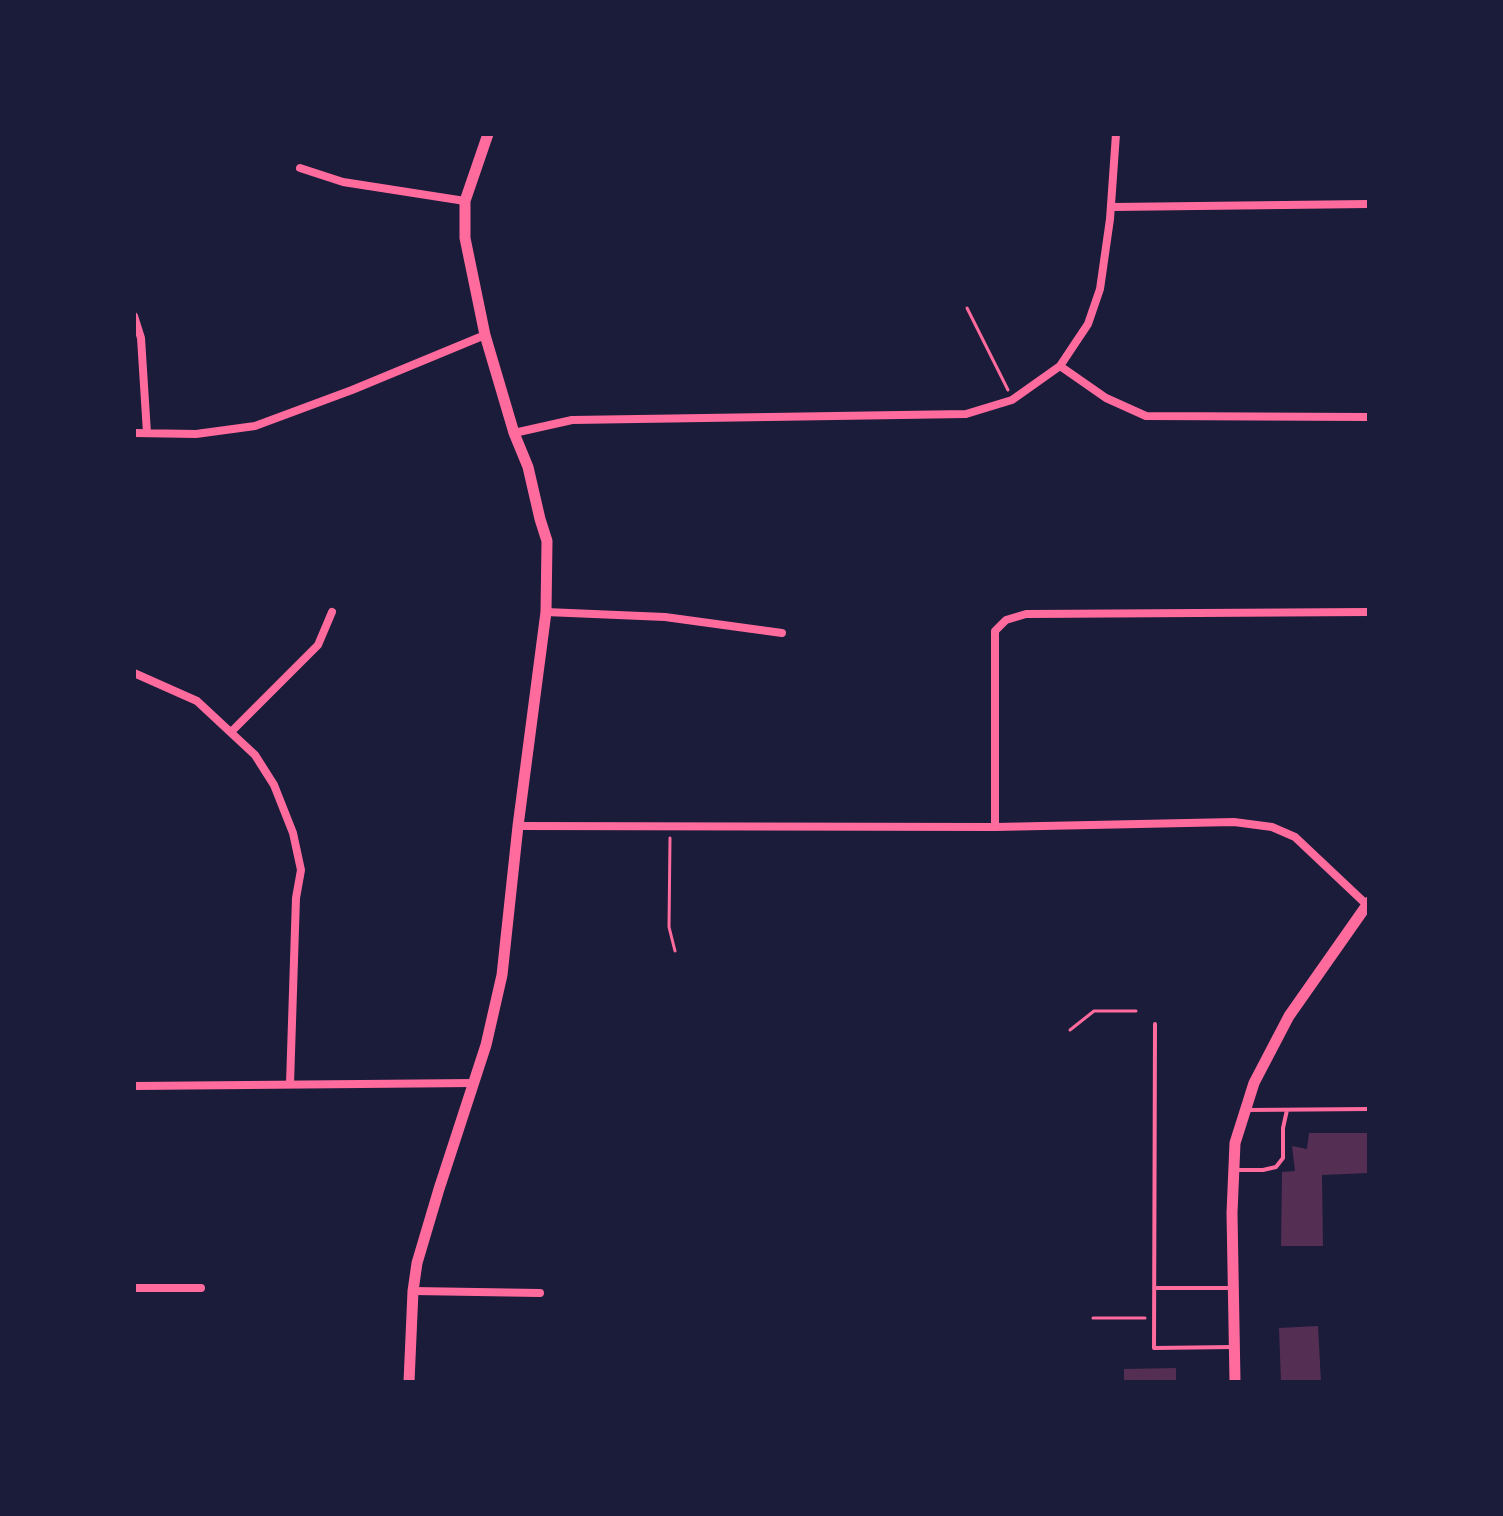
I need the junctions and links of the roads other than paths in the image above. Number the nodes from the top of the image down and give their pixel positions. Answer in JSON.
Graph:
{"nodes":[{"id":1,"x":488,"y":134,"type":"edge"},
{"id":2,"x":1116,"y":134,"type":"edge"},
{"id":3,"x":300,"y":168,"type":"dead end"},
{"id":4,"x":465,"y":201,"type":"junction"},
{"id":5,"x":1369,"y":204,"type":"edge"},
{"id":6,"x":1112,"y":207,"type":"junction"},
{"id":7,"x":134,"y":316,"type":"edge"},
{"id":8,"x":485,"y":335,"type":"junction"},
{"id":9,"x":1060,"y":366,"type":"junction"},
{"id":10,"x":1369,"y":417,"type":"edge"},
{"id":11,"x":134,"y":433,"type":"edge"},
{"id":12,"x":147,"y":433,"type":"junction"},
{"id":13,"x":514,"y":433,"type":"junction"},
{"id":14,"x":332,"y":612,"type":"dead end"},
{"id":15,"x":546,"y":612,"type":"junction"},
{"id":16,"x":1369,"y":612,"type":"edge"},
{"id":17,"x":782,"y":633,"type":"dead end"},
{"id":18,"x":134,"y":673,"type":"edge"},
{"id":19,"x":231,"y":732,"type":"junction"},
{"id":20,"x":518,"y":826,"type":"junction"},
{"id":21,"x":995,"y":827,"type":"junction"},
{"id":22,"x":1368,"y":903,"type":"edge"},
{"id":23,"x":1155,"y":1024,"type":"dead end"},
{"id":24,"x":474,"y":1083,"type":"junction"},
{"id":25,"x":290,"y":1084,"type":"junction"},
{"id":26,"x":134,"y":1086,"type":"edge"},
{"id":27,"x":1369,"y":1109,"type":"edge"},
{"id":28,"x":1246,"y":1110,"type":"junction"},
{"id":29,"x":1287,"y":1110,"type":"junction"},
{"id":30,"x":1234,"y":1170,"type":"junction"},
{"id":31,"x":134,"y":1288,"type":"edge"},
{"id":32,"x":201,"y":1288,"type":"dead end"},
{"id":33,"x":1155,"y":1288,"type":"junction"},
{"id":34,"x":1233,"y":1288,"type":"junction"},
{"id":35,"x":413,"y":1291,"type":"junction"},
{"id":36,"x":540,"y":1293,"type":"dead end"},
{"id":37,"x":1234,"y":1347,"type":"junction"},
{"id":38,"x":409,"y":1382,"type":"edge"},
{"id":39,"x":1235,"y":1382,"type":"edge"}],
"edges":[{"from":1,"to":4,"type":"street"},
{"from":2,"to":6,"type":"street"},
{"from":3,"to":4,"type":"street"},
{"from":4,"to":8,"type":"street"},
{"from":5,"to":6,"type":"street"},
{"from":6,"to":9,"type":"street"},
{"from":7,"to":12,"type":"street"},
{"from":8,"to":12,"type":"street"},
{"from":8,"to":13,"type":"street"},
{"from":9,"to":10,"type":"street"},
{"from":9,"to":13,"type":"street"},
{"from":11,"to":12,"type":"street"},
{"from":13,"to":15,"type":"street"},
{"from":14,"to":19,"type":"street"},
{"from":15,"to":17,"type":"street"},
{"from":15,"to":20,"type":"street"},
{"from":16,"to":21,"type":"street"},
{"from":18,"to":19,"type":"street"},
{"from":19,"to":25,"type":"street"},
{"from":20,"to":21,"type":"street"},
{"from":20,"to":24,"type":"street"},
{"from":21,"to":22,"type":"street"},
{"from":22,"to":28,"type":"street"},
{"from":23,"to":33,"type":"lane"},
{"from":24,"to":25,"type":"street"},
{"from":24,"to":35,"type":"street"},
{"from":25,"to":26,"type":"street"},
{"from":27,"to":29,"type":"lane"},
{"from":28,"to":29,"type":"lane"},
{"from":28,"to":30,"type":"street"},
{"from":29,"to":30,"type":"lane"},
{"from":30,"to":34,"type":"street"},
{"from":31,"to":32,"type":"street"},
{"from":33,"to":34,"type":"lane"},
{"from":33,"to":37,"type":"lane"},
{"from":34,"to":37,"type":"street"},
{"from":35,"to":36,"type":"street"},
{"from":35,"to":38,"type":"street"},
{"from":37,"to":39,"type":"street"}]}
